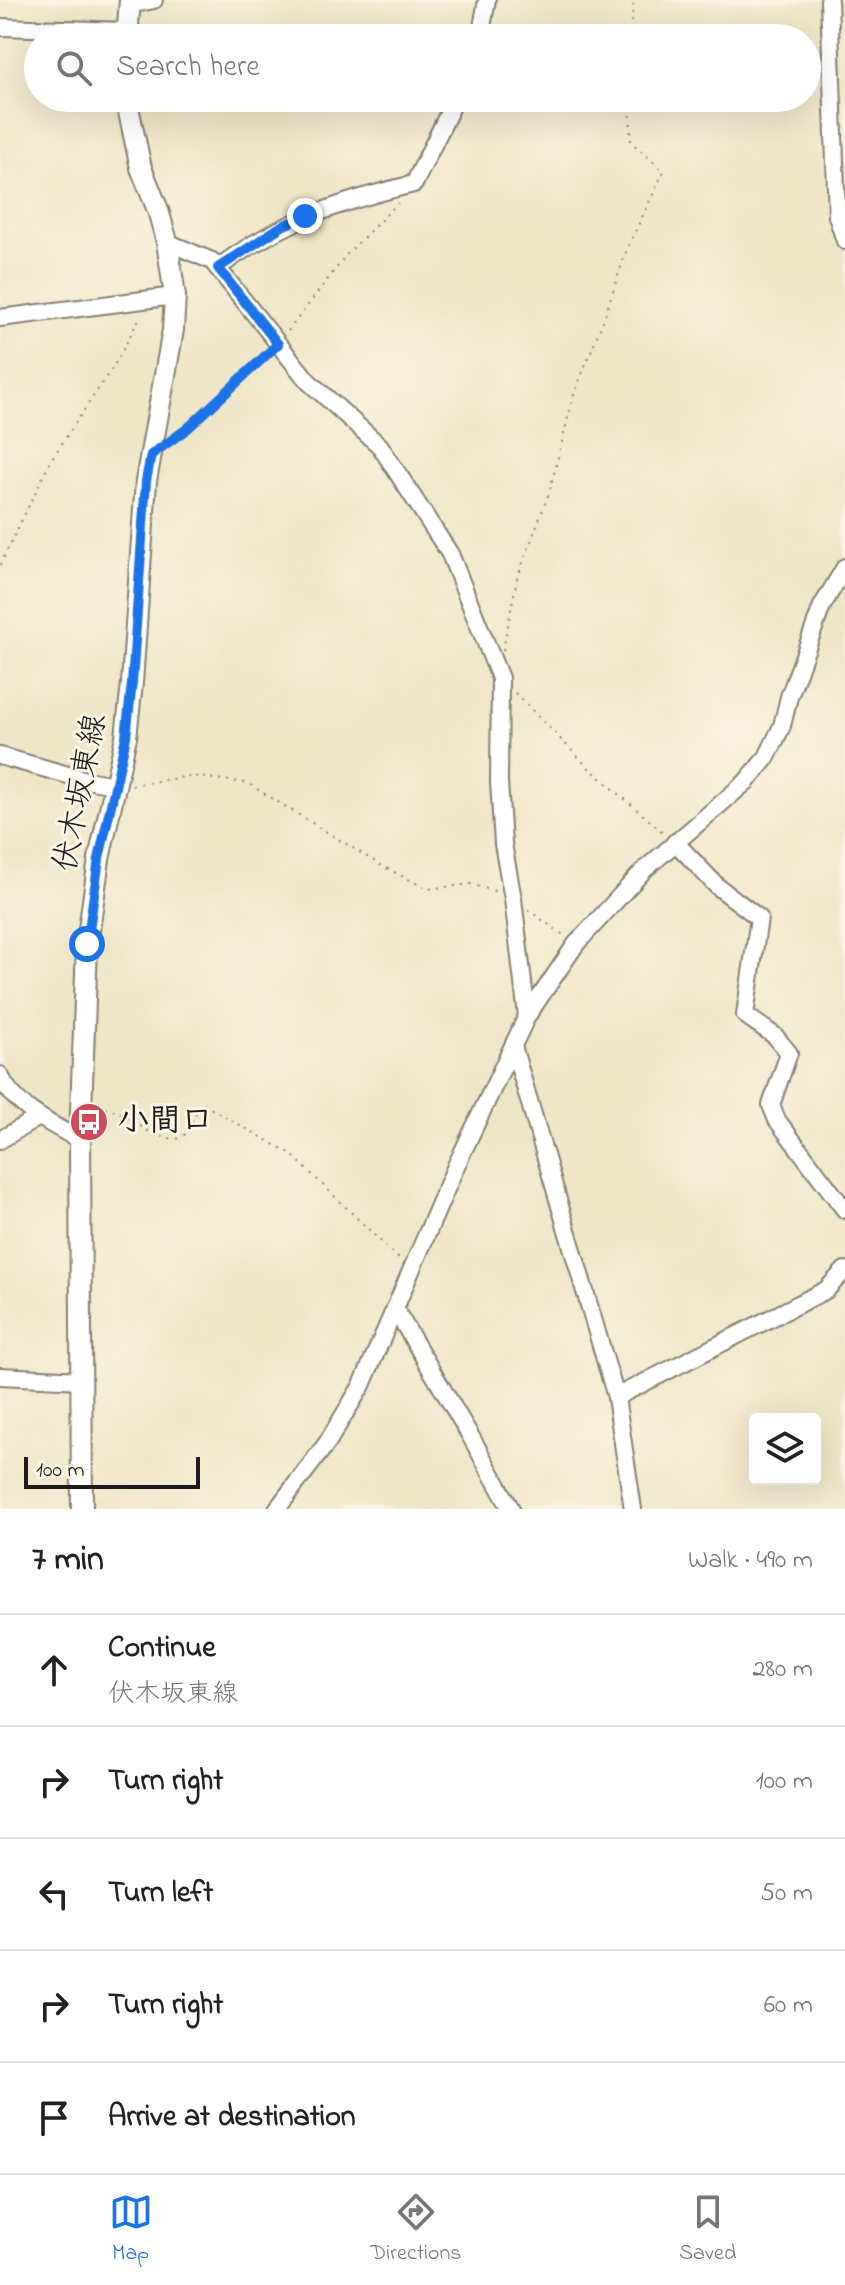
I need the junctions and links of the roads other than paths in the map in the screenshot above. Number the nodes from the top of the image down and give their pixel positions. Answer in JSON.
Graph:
{"nodes":[{"id":1,"x":154,"y":0,"type":"edge"},
{"id":2,"x":487,"y":0,"type":"edge"},
{"id":3,"x":829,"y":0,"type":"edge"},
{"id":4,"x":130,"y":2,"type":"edge"},
{"id":5,"x":128,"y":24,"type":"edge"},
{"id":6,"x":483,"y":24,"type":"edge"},
{"id":7,"x":0,"y":27,"type":"edge"},
{"id":8,"x":24,"y":28,"type":"edge"},
{"id":9,"x":129,"y":112,"type":"edge"},
{"id":10,"x":449,"y":112,"type":"edge"},
{"id":11,"x":845,"y":241,"type":"edge"},
{"id":12,"x":167,"y":242,"type":"junction"},
{"id":13,"x":218,"y":268,"type":"junction"},
{"id":14,"x":175,"y":296,"type":"junction"},
{"id":15,"x":0,"y":318,"type":"edge"},
{"id":16,"x":845,"y":567,"type":"edge"},
{"id":17,"x":0,"y":756,"type":"edge"},
{"id":18,"x":115,"y":785,"type":"junction"},
{"id":19,"x":675,"y":842,"type":"junction"},
{"id":20,"x":527,"y":1016,"type":"junction"},
{"id":21,"x":513,"y":1046,"type":"junction"},
{"id":22,"x":0,"y":1075,"type":"edge"},
{"id":23,"x":39,"y":1117,"type":"junction"},
{"id":24,"x":0,"y":1140,"type":"edge"},
{"id":25,"x":80,"y":1140,"type":"junction"},
{"id":26,"x":845,"y":1210,"type":"edge"},
{"id":27,"x":845,"y":1270,"type":"edge"},
{"id":28,"x":395,"y":1309,"type":"junction"},
{"id":29,"x":0,"y":1376,"type":"edge"},
{"id":30,"x":82,"y":1380,"type":"junction"},
{"id":31,"x":616,"y":1397,"type":"junction"},
{"id":32,"x":82,"y":1509,"type":"edge"},
{"id":33,"x":277,"y":1509,"type":"edge"},
{"id":34,"x":511,"y":1509,"type":"edge"},
{"id":35,"x":633,"y":1509,"type":"edge"}],
"edges":[{"from":1,"to":4,"type":"street"},
{"from":2,"to":6,"type":"street"},
{"from":3,"to":11,"type":"street"},
{"from":4,"to":5,"type":"main road"},
{"from":7,"to":8,"type":"street"},
{"from":9,"to":12,"type":"main road","name":"伏木坂東線"},
{"from":10,"to":13,"type":"street"},
{"from":12,"to":13,"type":"street"},
{"from":12,"to":14,"type":"main road","name":"伏木坂東線"},
{"from":13,"to":20,"type":"street"},
{"from":14,"to":15,"type":"street"},
{"from":14,"to":18,"type":"main road","name":"伏木坂東線"},
{"from":16,"to":19,"type":"street"},
{"from":17,"to":18,"type":"street"},
{"from":18,"to":25,"type":"main road","name":"伏木坂東線"},
{"from":19,"to":20,"type":"street"},
{"from":19,"to":26,"type":"street"},
{"from":20,"to":21,"type":"street"},
{"from":21,"to":28,"type":"street"},
{"from":21,"to":31,"type":"street"},
{"from":22,"to":23,"type":"street"},
{"from":23,"to":24,"type":"street"},
{"from":23,"to":25,"type":"street"},
{"from":25,"to":30,"type":"main road","name":"伏木坂東線"},
{"from":27,"to":31,"type":"street"},
{"from":28,"to":33,"type":"street"},
{"from":28,"to":34,"type":"street"},
{"from":29,"to":30,"type":"street"},
{"from":30,"to":32,"type":"main road","name":"伏木坂東線"},
{"from":31,"to":35,"type":"street"}]}
